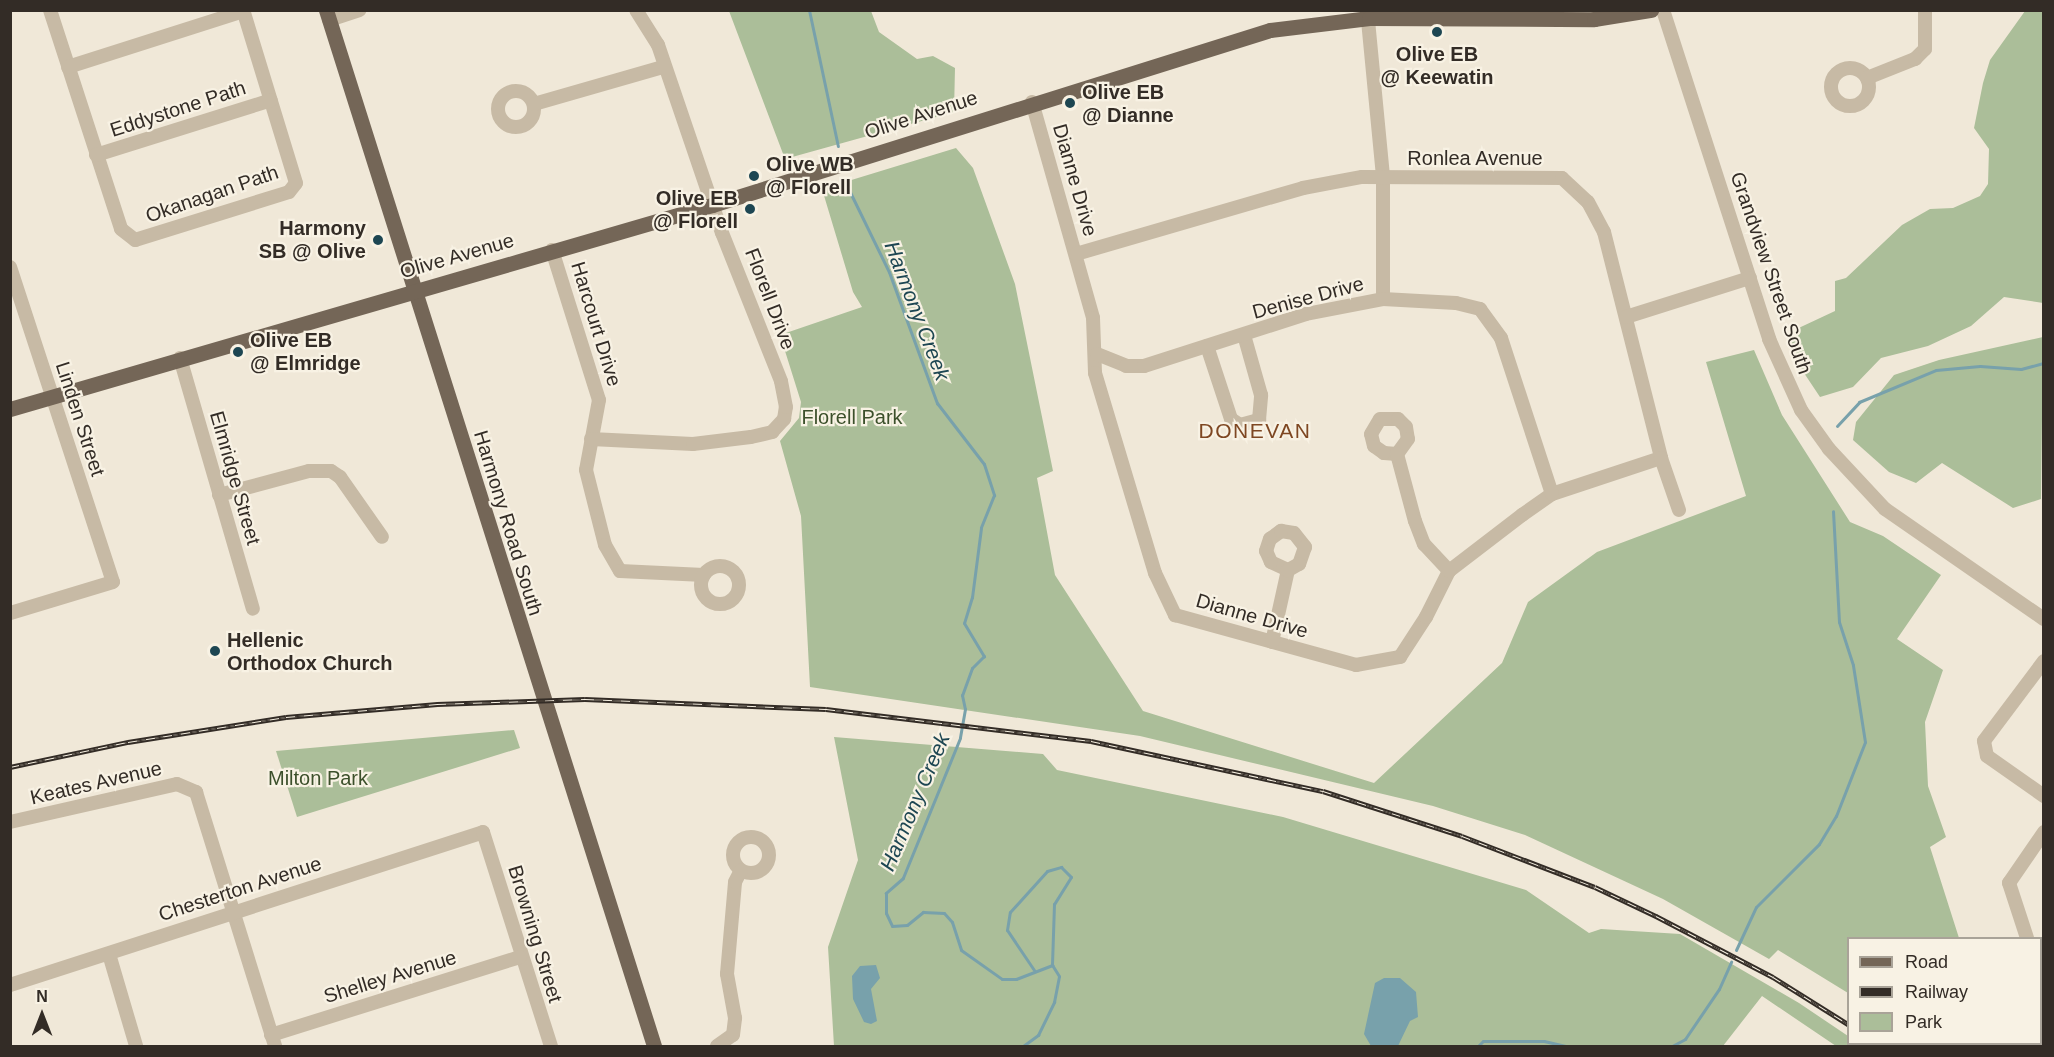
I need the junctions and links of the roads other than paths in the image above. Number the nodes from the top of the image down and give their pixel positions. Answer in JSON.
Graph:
{"nodes":[{"id":1,"x":50,"y":10,"type":"edge"},
{"id":2,"x":359,"y":10,"type":"edge"},
{"id":3,"x":636,"y":10,"type":"edge"},
{"id":4,"x":1651,"y":10,"type":"edge"},
{"id":5,"x":1662,"y":10,"type":"edge"},
{"id":6,"x":1925,"y":10,"type":"edge"},
{"id":7,"x":243,"y":11,"type":"edge"},
{"id":8,"x":1368,"y":14,"type":"edge"},
{"id":9,"x":327,"y":15,"type":"edge"},
{"id":10,"x":1492,"y":15,"type":"edge"},
{"id":11,"x":663,"y":66,"type":"junction"},
{"id":12,"x":68,"y":67,"type":"junction"},
{"id":13,"x":1867,"y":78,"type":"dead end"},
{"id":14,"x":271,"y":100,"type":"junction"},
{"id":15,"x":1032,"y":102,"type":"junction"},
{"id":16,"x":534,"y":104,"type":"dead end"},
{"id":17,"x":96,"y":156,"type":"junction"},
{"id":18,"x":1383,"y":177,"type":"junction"},
{"id":19,"x":712,"y":205,"type":"junction"},
{"id":20,"x":552,"y":250,"type":"junction"},
{"id":21,"x":1076,"y":254,"type":"junction"},
{"id":22,"x":10,"y":267,"type":"edge"},
{"id":23,"x":1750,"y":278,"type":"junction"},
{"id":24,"x":414,"y":291,"type":"junction"},
{"id":25,"x":1383,"y":299,"type":"junction"},
{"id":26,"x":1626,"y":316,"type":"junction"},
{"id":27,"x":1244,"y":335,"type":"junction"},
{"id":28,"x":1207,"y":346,"type":"junction"},
{"id":29,"x":1097,"y":354,"type":"junction"},
{"id":30,"x":180,"y":358,"type":"junction"},
{"id":31,"x":52,"y":396,"type":"junction"},
{"id":32,"x":10,"y":409,"type":"edge"},
{"id":33,"x":591,"y":439,"type":"junction"},
{"id":34,"x":1397,"y":454,"type":"dead end"},
{"id":35,"x":1661,"y":458,"type":"junction"},
{"id":36,"x":1552,"y":494,"type":"junction"},
{"id":37,"x":219,"y":495,"type":"junction"},
{"id":38,"x":1679,"y":510,"type":"dead end"},
{"id":39,"x":382,"y":537,"type":"dead end"},
{"id":40,"x":1288,"y":570,"type":"dead end"},
{"id":41,"x":1449,"y":572,"type":"junction"},
{"id":42,"x":704,"y":574,"type":"dead end"},
{"id":43,"x":253,"y":609,"type":"dead end"},
{"id":44,"x":10,"y":614,"type":"edge"},
{"id":45,"x":2043,"y":619,"type":"edge"},
{"id":46,"x":1272,"y":642,"type":"junction"},
{"id":47,"x":2043,"y":660,"type":"edge"},
{"id":48,"x":2043,"y":796,"type":"edge"},
{"id":49,"x":10,"y":822,"type":"edge"},
{"id":50,"x":483,"y":832,"type":"joint"},
{"id":51,"x":2043,"y":832,"type":"edge"},
{"id":52,"x":741,"y":870,"type":"dead end"},
{"id":53,"x":233,"y":911,"type":"junction"},
{"id":54,"x":2026,"y":937,"type":"edge"},
{"id":55,"x":109,"y":954,"type":"junction"},
{"id":56,"x":520,"y":957,"type":"junction"},
{"id":57,"x":10,"y":985,"type":"edge"},
{"id":58,"x":273,"y":1041,"type":"edge"},
{"id":59,"x":136,"y":1047,"type":"edge"},
{"id":60,"x":550,"y":1047,"type":"edge"},
{"id":61,"x":654,"y":1047,"type":"edge"},
{"id":62,"x":717,"y":1047,"type":"edge"}],
"edges":[{"from":1,"to":12,"type":"street","name":"Okanagan Path"},
{"from":2,"to":9,"type":"street"},
{"from":3,"to":11,"type":"street","name":"Florell Drive"},
{"from":4,"to":10,"type":"main road","name":"Olive Avenue"},
{"from":5,"to":23,"type":"street","name":"Grandview Street South"},
{"from":6,"to":13,"type":"street"},
{"from":7,"to":12,"type":"street"},
{"from":7,"to":14,"type":"street","name":"Okanagan Path"},
{"from":8,"to":10,"type":"main road","name":"Olive Avenue"},
{"from":8,"to":15,"type":"main road","name":"Olive Avenue"},
{"from":8,"to":18,"type":"street"},
{"from":9,"to":24,"type":"main road","name":"Harmony Road South"},
{"from":11,"to":16,"type":"street"},
{"from":11,"to":19,"type":"street","name":"Florell Drive"},
{"from":12,"to":17,"type":"street","name":"Okanagan Path"},
{"from":14,"to":17,"type":"street","name":"Eddystone Path"},
{"from":14,"to":17,"type":"street","name":"Okanagan Path"},
{"from":15,"to":19,"type":"main road","name":"Olive Avenue"},
{"from":15,"to":21,"type":"street","name":"Dianne Drive"},
{"from":18,"to":21,"type":"street","name":"Ronlea Avenue"},
{"from":18,"to":25,"type":"street"},
{"from":18,"to":26,"type":"street","name":"Ronlea Avenue"},
{"from":19,"to":20,"type":"main road","name":"Olive Avenue"},
{"from":19,"to":33,"type":"street","name":"Florell Drive"},
{"from":20,"to":24,"type":"main road","name":"Olive Avenue"},
{"from":20,"to":33,"type":"street","name":"Harcourt Drive"},
{"from":21,"to":29,"type":"street","name":"Dianne Drive"},
{"from":22,"to":31,"type":"street","name":"Linden Street"},
{"from":23,"to":26,"type":"street"},
{"from":23,"to":45,"type":"street","name":"Grandview Street South"},
{"from":24,"to":30,"type":"main road","name":"Olive Avenue"},
{"from":24,"to":61,"type":"main road","name":"Harmony Road South"},
{"from":25,"to":27,"type":"street","name":"Denise Drive"},
{"from":25,"to":36,"type":"street","name":"Denise Drive"},
{"from":26,"to":35,"type":"street","name":"Ronlea Avenue"},
{"from":27,"to":28,"type":"street","name":"Denise Drive"},
{"from":27,"to":28,"type":"street"},
{"from":28,"to":29,"type":"street","name":"Denise Drive"},
{"from":29,"to":46,"type":"street","name":"Dianne Drive"},
{"from":30,"to":31,"type":"main road","name":"Olive Avenue"},
{"from":30,"to":37,"type":"street","name":"Elmridge Street"},
{"from":31,"to":32,"type":"main road","name":"Olive Avenue"},
{"from":31,"to":44,"type":"street","name":"Linden Street"},
{"from":33,"to":42,"type":"street","name":"Harcourt Drive"},
{"from":34,"to":41,"type":"street"},
{"from":35,"to":36,"type":"street","name":"Dianne Drive"},
{"from":35,"to":38,"type":"street","name":"Ronlea Avenue"},
{"from":36,"to":41,"type":"street","name":"Dianne Drive"},
{"from":37,"to":39,"type":"street"},
{"from":37,"to":43,"type":"street","name":"Elmridge Street"},
{"from":40,"to":46,"type":"street"},
{"from":41,"to":46,"type":"street","name":"Dianne Drive"},
{"from":47,"to":48,"type":"street"},
{"from":49,"to":53,"type":"street","name":"Keates Avenue"},
{"from":50,"to":53,"type":"street","name":"Chesterton Avenue"},
{"from":50,"to":56,"type":"street","name":"Browning Street"},
{"from":51,"to":54,"type":"street"},
{"from":52,"to":62,"type":"street"},
{"from":53,"to":55,"type":"street","name":"Chesterton Avenue"},
{"from":53,"to":58,"type":"street"},
{"from":55,"to":57,"type":"street","name":"Chesterton Avenue"},
{"from":55,"to":59,"type":"street"},
{"from":56,"to":58,"type":"street","name":"Shelley Avenue"},
{"from":56,"to":60,"type":"street","name":"Browning Street"}]}
